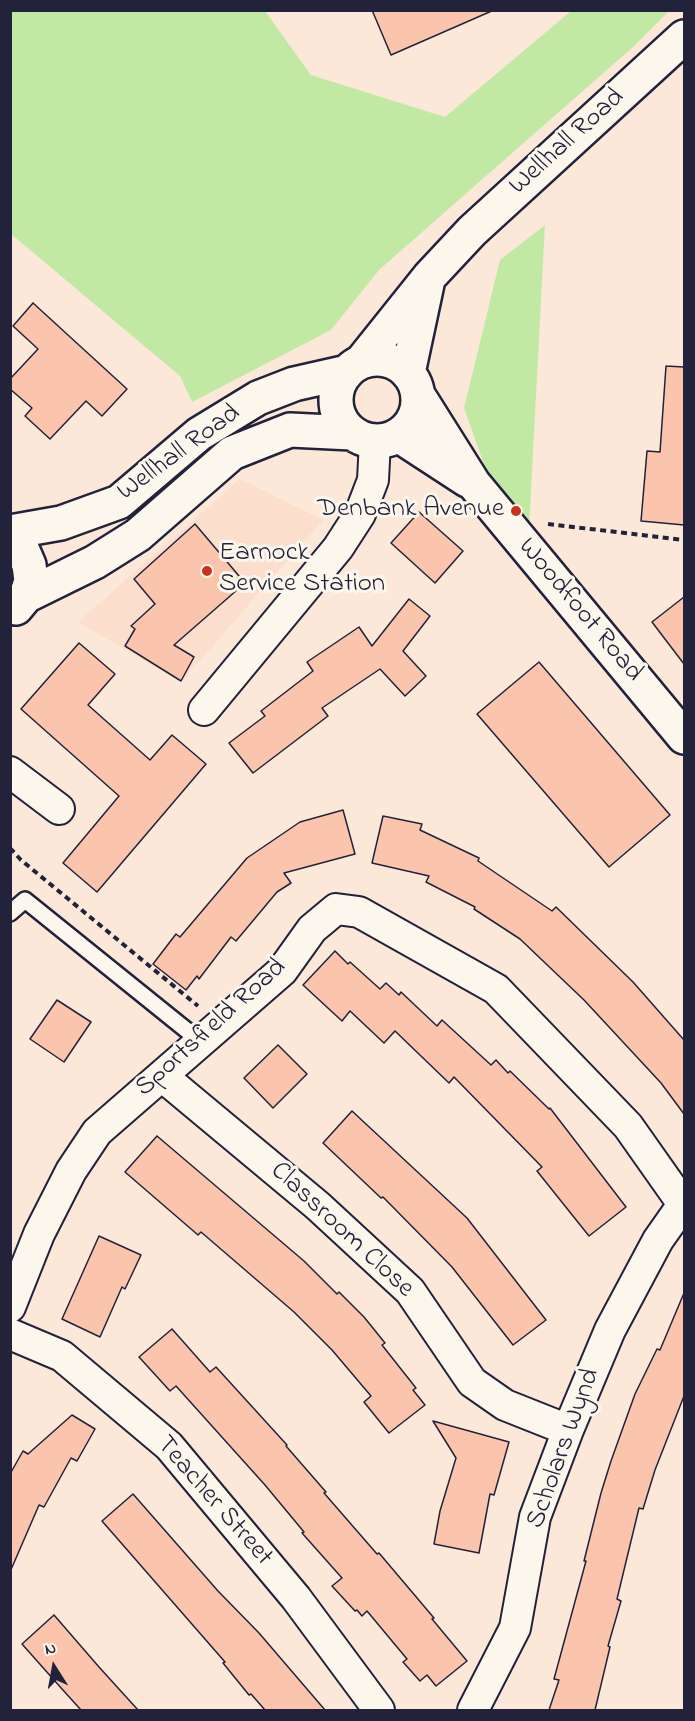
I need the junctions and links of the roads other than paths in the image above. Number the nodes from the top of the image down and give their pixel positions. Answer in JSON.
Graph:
{"nodes":[{"id":1,"x":684,"y":37,"type":"edge"},
{"id":2,"x":429,"y":278,"type":"junction"},
{"id":3,"x":354,"y":367,"type":"junction"},
{"id":4,"x":413,"y":384,"type":"junction"},
{"id":5,"x":375,"y":436,"type":"junction"},
{"id":6,"x":474,"y":484,"type":"junction"},
{"id":7,"x":10,"y":532,"type":"edge"},
{"id":8,"x":10,"y":540,"type":"edge"},
{"id":9,"x":18,"y":604,"type":"edge"},
{"id":10,"x":204,"y":710,"type":"dead end"},
{"id":11,"x":684,"y":737,"type":"edge"},
{"id":12,"x":10,"y":772,"type":"edge"},
{"id":13,"x":59,"y":809,"type":"dead end"},
{"id":14,"x":10,"y":913,"type":"edge"},
{"id":15,"x":210,"y":1033,"type":"junction"},
{"id":16,"x":162,"y":1076,"type":"junction"},
{"id":17,"x":684,"y":1204,"type":"edge"},
{"id":18,"x":10,"y":1307,"type":"edge"},
{"id":19,"x":10,"y":1334,"type":"edge"},
{"id":20,"x":568,"y":1430,"type":"junction"},
{"id":21,"x":379,"y":1710,"type":"edge"},
{"id":22,"x":476,"y":1710,"type":"edge"}],
"edges":[{"from":1,"to":2,"type":"street","name":"Wellhall Road"},
{"from":2,"to":3,"type":"street","name":"Wellhall Road"},
{"from":2,"to":4,"type":"street","name":"Wellhall Road"},
{"from":3,"to":4,"type":"street"},
{"from":3,"to":5,"type":"street"},
{"from":3,"to":7,"type":"street","name":"Wellhall Road"},
{"from":4,"to":5,"type":"street"},
{"from":4,"to":6,"type":"street","name":"Woodfoot Road"},
{"from":5,"to":6,"type":"street","name":"Woodfoot Road"},
{"from":5,"to":9,"type":"street","name":"Wellhall Road"},
{"from":5,"to":10,"type":"street"},
{"from":6,"to":11,"type":"street","name":"Woodfoot Road"},
{"from":8,"to":9,"type":"street"},
{"from":12,"to":13,"type":"street"},
{"from":14,"to":15,"type":"lane"},
{"from":15,"to":16,"type":"street","name":"Sportsfield Road"},
{"from":15,"to":17,"type":"street","name":"Sportsfield Road"},
{"from":16,"to":18,"type":"street","name":"Sportsfield Road"},
{"from":16,"to":20,"type":"street","name":"Classroom Close"},
{"from":17,"to":20,"type":"street","name":"Scholars Wynd"},
{"from":19,"to":21,"type":"street","name":"Teacher Street"},
{"from":20,"to":22,"type":"street","name":"Scholars Wynd"}]}
